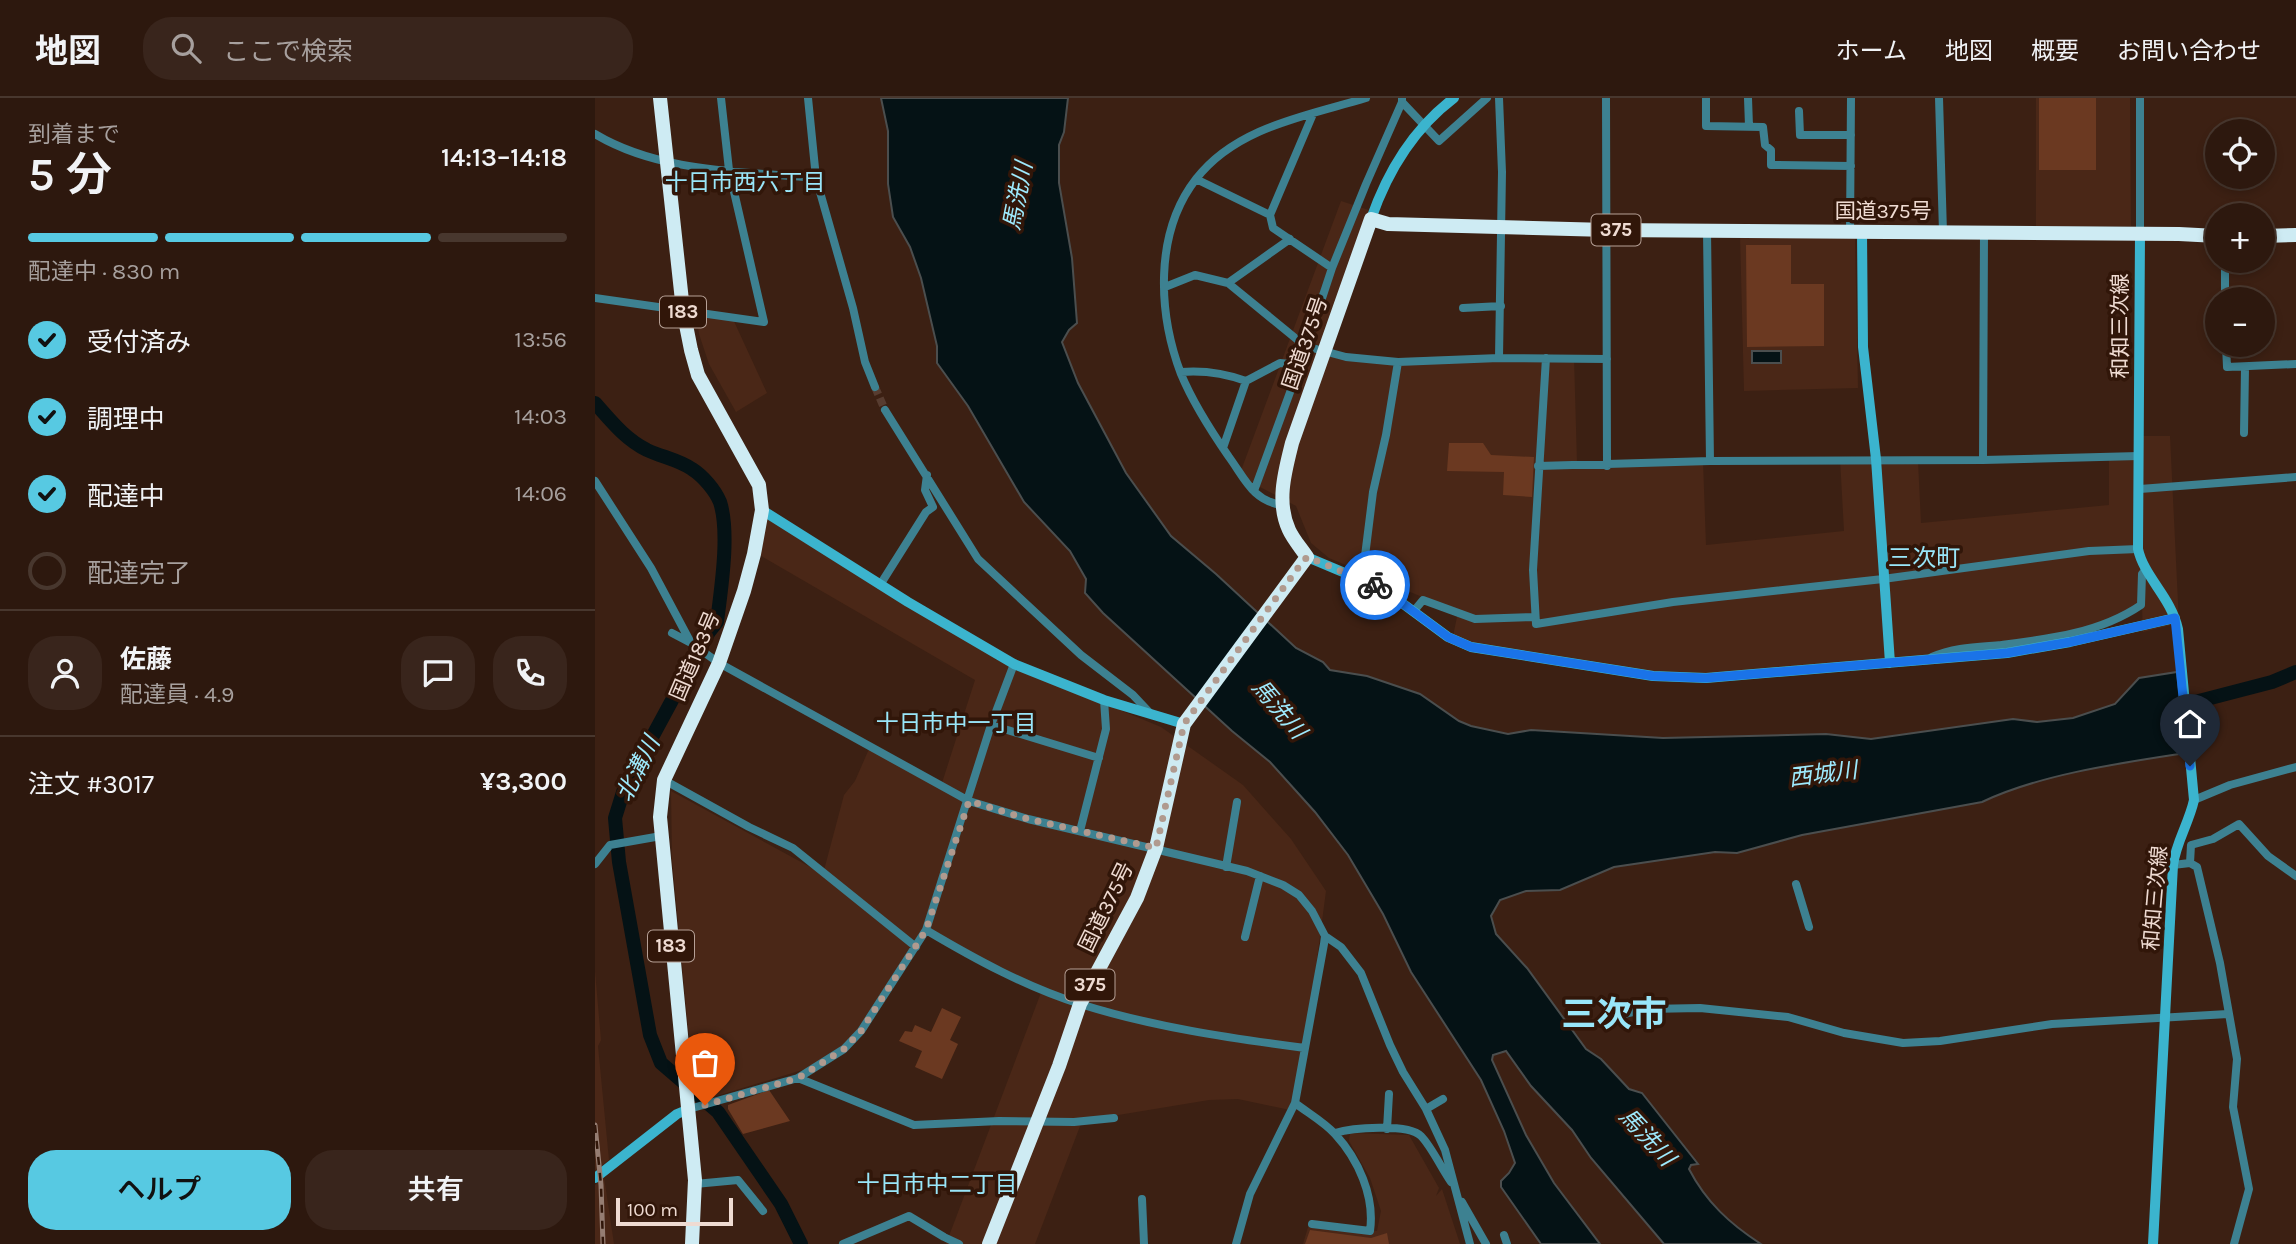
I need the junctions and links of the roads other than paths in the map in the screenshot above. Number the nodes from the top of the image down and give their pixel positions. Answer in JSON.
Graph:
{"nodes":[{"id":1,"x":660,"y":98,"type":"edge"},
{"id":2,"x":721,"y":98,"type":"edge"},
{"id":3,"x":808,"y":98,"type":"edge"},
{"id":4,"x":1366,"y":98,"type":"edge"},
{"id":5,"x":1454,"y":98,"type":"edge"},
{"id":6,"x":1487,"y":98,"type":"edge"},
{"id":7,"x":1499,"y":98,"type":"edge"},
{"id":8,"x":1606,"y":98,"type":"edge"},
{"id":9,"x":1706,"y":98,"type":"edge"},
{"id":10,"x":1748,"y":98,"type":"edge"},
{"id":11,"x":1851,"y":98,"type":"edge"},
{"id":12,"x":1939,"y":98,"type":"edge"},
{"id":13,"x":2140,"y":98,"type":"edge"},
{"id":14,"x":1402,"y":100,"type":"edge"},
{"id":15,"x":1799,"y":111,"type":"dead end"},
{"id":16,"x":1314,"y":114,"type":"junction"},
{"id":17,"x":1425,"y":124,"type":"junction"},
{"id":18,"x":1749,"y":126,"type":"junction"},
{"id":19,"x":595,"y":134,"type":"edge"},
{"id":20,"x":1851,"y":135,"type":"junction"},
{"id":21,"x":667,"y":162,"type":"junction"},
{"id":22,"x":1851,"y":166,"type":"junction"},
{"id":23,"x":729,"y":170,"type":"junction"},
{"id":24,"x":816,"y":178,"type":"junction"},
{"id":25,"x":1196,"y":179,"type":"junction"},
{"id":26,"x":1270,"y":215,"type":"junction"},
{"id":27,"x":1371,"y":219,"type":"junction"},
{"id":28,"x":1501,"y":228,"type":"junction"},
{"id":29,"x":1607,"y":230,"type":"junction"},
{"id":30,"x":1707,"y":231,"type":"junction"},
{"id":31,"x":1856,"y":232,"type":"junction"},
{"id":32,"x":1943,"y":232,"type":"junction"},
{"id":33,"x":1984,"y":233,"type":"junction"},
{"id":34,"x":2140,"y":234,"type":"junction"},
{"id":35,"x":2205,"y":236,"type":"edge"},
{"id":36,"x":2275,"y":236,"type":"edge"},
{"id":37,"x":2296,"y":236,"type":"edge"},
{"id":38,"x":1290,"y":239,"type":"junction"},
{"id":39,"x":1332,"y":268,"type":"junction"},
{"id":40,"x":1228,"y":283,"type":"junction"},
{"id":41,"x":1164,"y":287,"type":"junction"},
{"id":42,"x":595,"y":298,"type":"edge"},
{"id":43,"x":1501,"y":306,"type":"junction"},
{"id":44,"x":1463,"y":309,"type":"dead end"},
{"id":45,"x":683,"y":310,"type":"junction"},
{"id":46,"x":1305,"y":346,"type":"junction"},
{"id":47,"x":1325,"y":351,"type":"junction"},
{"id":48,"x":2227,"y":357,"type":"edge"},
{"id":49,"x":1499,"y":358,"type":"junction"},
{"id":50,"x":1546,"y":358,"type":"junction"},
{"id":51,"x":1607,"y":359,"type":"junction"},
{"id":52,"x":1398,"y":362,"type":"junction"},
{"id":53,"x":2296,"y":364,"type":"edge"},
{"id":54,"x":1300,"y":365,"type":"junction"},
{"id":55,"x":2245,"y":368,"type":"junction"},
{"id":56,"x":1181,"y":372,"type":"junction"},
{"id":57,"x":1247,"y":381,"type":"junction"},
{"id":58,"x":874,"y":387,"type":"tunnel mouth"},
{"id":59,"x":885,"y":410,"type":"tunnel mouth"},
{"id":60,"x":2244,"y":433,"type":"dead end"},
{"id":61,"x":1223,"y":448,"type":"junction"},
{"id":62,"x":2139,"y":456,"type":"junction"},
{"id":63,"x":1876,"y":459,"type":"junction"},
{"id":64,"x":1983,"y":460,"type":"junction"},
{"id":65,"x":1710,"y":461,"type":"junction"},
{"id":66,"x":1538,"y":466,"type":"junction"},
{"id":67,"x":1607,"y":466,"type":"junction"},
{"id":68,"x":927,"y":475,"type":"junction"},
{"id":69,"x":2296,"y":477,"type":"edge"},
{"id":70,"x":595,"y":483,"type":"edge"},
{"id":71,"x":2140,"y":489,"type":"junction"},
{"id":72,"x":1254,"y":491,"type":"junction"},
{"id":73,"x":1282,"y":505,"type":"junction"},
{"id":74,"x":762,"y":510,"type":"junction"},
{"id":75,"x":2139,"y":549,"type":"junction"},
{"id":76,"x":1303,"y":562,"type":"junction"},
{"id":77,"x":2146,"y":569,"type":"junction"},
{"id":78,"x":1883,"y":579,"type":"junction"},
{"id":79,"x":1362,"y":580,"type":"junction"},
{"id":80,"x":880,"y":585,"type":"junction"},
{"id":81,"x":1413,"y":612,"type":"junction"},
{"id":82,"x":1534,"y":617,"type":"junction"},
{"id":83,"x":2175,"y":618,"type":"junction"},
{"id":84,"x":672,"y":633,"type":"dead end"},
{"id":85,"x":693,"y":645,"type":"junction"},
{"id":86,"x":1927,"y":660,"type":"junction"},
{"id":87,"x":719,"y":663,"type":"junction"},
{"id":88,"x":1890,"y":663,"type":"junction"},
{"id":89,"x":1014,"y":664,"type":"junction"},
{"id":90,"x":1104,"y":699,"type":"junction"},
{"id":91,"x":1149,"y":712,"type":"junction"},
{"id":92,"x":1184,"y":724,"type":"junction"},
{"id":93,"x":991,"y":725,"type":"junction"},
{"id":94,"x":1099,"y":758,"type":"junction"},
{"id":95,"x":2296,"y":767,"type":"edge"},
{"id":96,"x":664,"y":779,"type":"junction"},
{"id":97,"x":2194,"y":800,"type":"junction"},
{"id":98,"x":969,"y":801,"type":"junction"},
{"id":99,"x":1237,"y":802,"type":"dead end"},
{"id":100,"x":1080,"y":831,"type":"junction"},
{"id":101,"x":661,"y":835,"type":"junction"},
{"id":102,"x":1156,"y":848,"type":"junction"},
{"id":103,"x":2190,"y":863,"type":"junction"},
{"id":104,"x":595,"y":864,"type":"edge"},
{"id":105,"x":2173,"y":865,"type":"junction"},
{"id":106,"x":1226,"y":867,"type":"junction"},
{"id":107,"x":1260,"y":876,"type":"junction"},
{"id":108,"x":2296,"y":876,"type":"edge"},
{"id":109,"x":1796,"y":884,"type":"dead end"},
{"id":110,"x":1809,"y":927,"type":"dead end"},
{"id":111,"x":926,"y":930,"type":"junction"},
{"id":112,"x":1325,"y":936,"type":"junction"},
{"id":113,"x":1245,"y":937,"type":"dead end"},
{"id":114,"x":916,"y":947,"type":"junction"},
{"id":115,"x":1080,"y":1004,"type":"junction"},
{"id":116,"x":2228,"y":1014,"type":"junction"},
{"id":117,"x":1619,"y":1015,"type":"dead end"},
{"id":118,"x":2166,"y":1016,"type":"junction"},
{"id":119,"x":1305,"y":1048,"type":"junction"},
{"id":120,"x":798,"y":1078,"type":"junction"},
{"id":121,"x":1389,"y":1094,"type":"dead end"},
{"id":122,"x":1443,"y":1099,"type":"dead end"},
{"id":123,"x":1295,"y":1103,"type":"junction"},
{"id":124,"x":1426,"y":1109,"type":"junction"},
{"id":125,"x":689,"y":1110,"type":"junction"},
{"id":126,"x":1114,"y":1118,"type":"dead end"},
{"id":127,"x":1035,"y":1121,"type":"junction"},
{"id":128,"x":1387,"y":1129,"type":"junction"},
{"id":129,"x":1335,"y":1133,"type":"junction"},
{"id":130,"x":595,"y":1178,"type":"edge"},
{"id":131,"x":695,"y":1184,"type":"junction"},
{"id":132,"x":1456,"y":1191,"type":"junction"},
{"id":133,"x":1142,"y":1199,"type":"dead end"},
{"id":134,"x":763,"y":1211,"type":"dead end"},
{"id":135,"x":1312,"y":1224,"type":"dead end"},
{"id":136,"x":692,"y":1244,"type":"edge"},
{"id":137,"x":843,"y":1244,"type":"edge"},
{"id":138,"x":959,"y":1244,"type":"edge"},
{"id":139,"x":989,"y":1244,"type":"edge"},
{"id":140,"x":1143,"y":1244,"type":"edge"},
{"id":141,"x":1237,"y":1244,"type":"edge"},
{"id":142,"x":1470,"y":1244,"type":"edge"},
{"id":143,"x":1486,"y":1244,"type":"edge"},
{"id":144,"x":2153,"y":1244,"type":"edge"},
{"id":145,"x":2234,"y":1244,"type":"edge"}],
"edges":[{"from":1,"to":21,"type":"highway","name":"国道183号","number":"183"},
{"from":2,"to":23,"type":"street"},
{"from":3,"to":24,"type":"street"},
{"from":4,"to":16,"type":"street"},
{"from":5,"to":17,"type":"street"},
{"from":6,"to":17,"type":"street"},
{"from":7,"to":28,"type":"street"},
{"from":8,"to":29,"type":"street"},
{"from":9,"to":18,"type":"street"},
{"from":10,"to":18,"type":"street"},
{"from":11,"to":20,"type":"street"},
{"from":12,"to":32,"type":"street"},
{"from":13,"to":34,"type":"street"},
{"from":14,"to":17,"type":"street"},
{"from":14,"to":39,"type":"street"},
{"from":15,"to":20,"type":"street"},
{"from":16,"to":25,"type":"street"},
{"from":16,"to":26,"type":"street"},
{"from":17,"to":27,"type":"street"},
{"from":18,"to":22,"type":"street"},
{"from":19,"to":21,"type":"street"},
{"from":20,"to":22,"type":"street"},
{"from":21,"to":23,"type":"street"},
{"from":21,"to":45,"type":"highway","name":"国道183号","number":"183"},
{"from":22,"to":31,"type":"street"},
{"from":23,"to":24,"type":"street"},
{"from":23,"to":45,"type":"street"},
{"from":24,"to":58,"type":"street"},
{"from":25,"to":26,"type":"street"},
{"from":25,"to":41,"type":"street"},
{"from":26,"to":38,"type":"street"},
{"from":27,"to":28,"type":"highway","name":"国道375号","number":"375"},
{"from":27,"to":47,"type":"highway","name":"国道375号"},
{"from":28,"to":29,"type":"highway","name":"国道375号","number":"375"},
{"from":28,"to":43,"type":"street"},
{"from":29,"to":30,"type":"highway","name":"国道375号","number":"375"},
{"from":29,"to":51,"type":"street"},
{"from":30,"to":31,"type":"highway","name":"国道375号","number":"375"},
{"from":30,"to":65,"type":"street"},
{"from":31,"to":32,"type":"highway","name":"国道375号","number":"375"},
{"from":31,"to":63,"type":"street"},
{"from":32,"to":33,"type":"highway","name":"国道375号","number":"375"},
{"from":33,"to":34,"type":"highway","name":"国道375号","number":"375"},
{"from":33,"to":64,"type":"street"},
{"from":34,"to":35,"type":"highway","name":"国道375号","number":"375"},
{"from":34,"to":62,"type":"street","name":"和知三次線"},
{"from":36,"to":37,"type":"highway"},
{"from":38,"to":39,"type":"street"},
{"from":38,"to":40,"type":"street"},
{"from":39,"to":46,"type":"street"},
{"from":40,"to":41,"type":"street"},
{"from":40,"to":46,"type":"street"},
{"from":41,"to":56,"type":"street"},
{"from":42,"to":45,"type":"street"},
{"from":43,"to":44,"type":"street"},
{"from":43,"to":49,"type":"street"},
{"from":45,"to":74,"type":"highway","name":"国道183号","number":"183"},
{"from":46,"to":47,"type":"street"},
{"from":46,"to":54,"type":"street"},
{"from":47,"to":52,"type":"street"},
{"from":47,"to":73,"type":"highway","name":"国道375号"},
{"from":48,"to":55,"type":"street"},
{"from":49,"to":50,"type":"street"},
{"from":49,"to":52,"type":"street"},
{"from":50,"to":51,"type":"street"},
{"from":50,"to":66,"type":"street"},
{"from":51,"to":67,"type":"street"},
{"from":52,"to":79,"type":"street"},
{"from":53,"to":55,"type":"street"},
{"from":54,"to":57,"type":"street"},
{"from":54,"to":72,"type":"street"},
{"from":55,"to":60,"type":"street"},
{"from":56,"to":57,"type":"street"},
{"from":56,"to":61,"type":"street"},
{"from":57,"to":61,"type":"street"},
{"from":59,"to":68,"type":"street"},
{"from":61,"to":72,"type":"street"},
{"from":62,"to":64,"type":"street"},
{"from":62,"to":71,"type":"street","name":"和知三次線"},
{"from":63,"to":64,"type":"street"},
{"from":63,"to":65,"type":"street"},
{"from":63,"to":78,"type":"street"},
{"from":65,"to":67,"type":"street"},
{"from":66,"to":67,"type":"street"},
{"from":66,"to":82,"type":"street"},
{"from":68,"to":80,"type":"street"},
{"from":68,"to":91,"type":"street"},
{"from":69,"to":71,"type":"street"},
{"from":70,"to":85,"type":"street"},
{"from":71,"to":75,"type":"street","name":"和知三次線"},
{"from":72,"to":73,"type":"street"},
{"from":73,"to":76,"type":"highway","name":"国道375号"},
{"from":74,"to":80,"type":"street"},
{"from":74,"to":87,"type":"highway","name":"国道183号","number":"183"},
{"from":75,"to":77,"type":"street","name":"和知三次線"},
{"from":75,"to":78,"type":"street"},
{"from":76,"to":79,"type":"street"},
{"from":76,"to":92,"type":"highway","name":"国道375号","number":"375"},
{"from":77,"to":83,"type":"street","name":"和知三次線"},
{"from":77,"to":86,"type":"street"},
{"from":78,"to":82,"type":"street"},
{"from":78,"to":88,"type":"street"},
{"from":79,"to":81,"type":"street"},
{"from":80,"to":89,"type":"street"},
{"from":81,"to":82,"type":"street"},
{"from":81,"to":88,"type":"street"},
{"from":83,"to":86,"type":"street"},
{"from":83,"to":97,"type":"street","name":"和知三次線"},
{"from":84,"to":85,"type":"street"},
{"from":85,"to":87,"type":"street"},
{"from":86,"to":88,"type":"street"},
{"from":87,"to":96,"type":"highway","name":"国道183号","number":"183"},
{"from":87,"to":98,"type":"street"},
{"from":89,"to":90,"type":"street"},
{"from":89,"to":93,"type":"street"},
{"from":90,"to":91,"type":"street"},
{"from":90,"to":94,"type":"street"},
{"from":91,"to":92,"type":"street"},
{"from":92,"to":102,"type":"highway","name":"国道375号","number":"375"},
{"from":93,"to":94,"type":"street"},
{"from":93,"to":98,"type":"street"},
{"from":94,"to":100,"type":"street"},
{"from":95,"to":97,"type":"street"},
{"from":96,"to":101,"type":"highway","name":"国道183号","number":"183"},
{"from":96,"to":114,"type":"street"},
{"from":97,"to":105,"type":"street","name":"和知三次線"},
{"from":98,"to":100,"type":"street"},
{"from":98,"to":111,"type":"street"},
{"from":99,"to":106,"type":"street"},
{"from":100,"to":102,"type":"street"},
{"from":101,"to":104,"type":"street"},
{"from":101,"to":125,"type":"highway","name":"国道183号","number":"183"},
{"from":102,"to":106,"type":"street"},
{"from":102,"to":115,"type":"highway","name":"国道375号","number":"375"},
{"from":103,"to":105,"type":"street"},
{"from":103,"to":108,"type":"street"},
{"from":103,"to":116,"type":"street"},
{"from":105,"to":118,"type":"street","name":"和知三次線"},
{"from":106,"to":107,"type":"street"},
{"from":107,"to":112,"type":"street"},
{"from":107,"to":113,"type":"street"},
{"from":109,"to":110,"type":"street"},
{"from":111,"to":114,"type":"street"},
{"from":111,"to":115,"type":"street"},
{"from":112,"to":119,"type":"street"},
{"from":112,"to":124,"type":"street"},
{"from":114,"to":120,"type":"street"},
{"from":115,"to":119,"type":"street"},
{"from":115,"to":127,"type":"highway","name":"国道375号","number":"375"},
{"from":116,"to":118,"type":"street"},
{"from":116,"to":145,"type":"street"},
{"from":117,"to":118,"type":"street"},
{"from":118,"to":144,"type":"street","name":"和知三次線"},
{"from":119,"to":123,"type":"street"},
{"from":120,"to":125,"type":"street"},
{"from":120,"to":127,"type":"street"},
{"from":121,"to":128,"type":"street"},
{"from":122,"to":124,"type":"street"},
{"from":123,"to":129,"type":"street"},
{"from":123,"to":141,"type":"street"},
{"from":124,"to":132,"type":"street"},
{"from":125,"to":130,"type":"street"},
{"from":125,"to":131,"type":"highway","name":"国道183号","number":"183"},
{"from":126,"to":127,"type":"street"},
{"from":127,"to":139,"type":"highway","name":"国道375号","number":"375"},
{"from":128,"to":129,"type":"street"},
{"from":128,"to":132,"type":"street"},
{"from":129,"to":135,"type":"street"},
{"from":131,"to":134,"type":"street"},
{"from":131,"to":136,"type":"highway","name":"国道183号","number":"183"},
{"from":132,"to":142,"type":"street"},
{"from":132,"to":143,"type":"street"},
{"from":133,"to":140,"type":"street"},
{"from":137,"to":138,"type":"street"}]}
